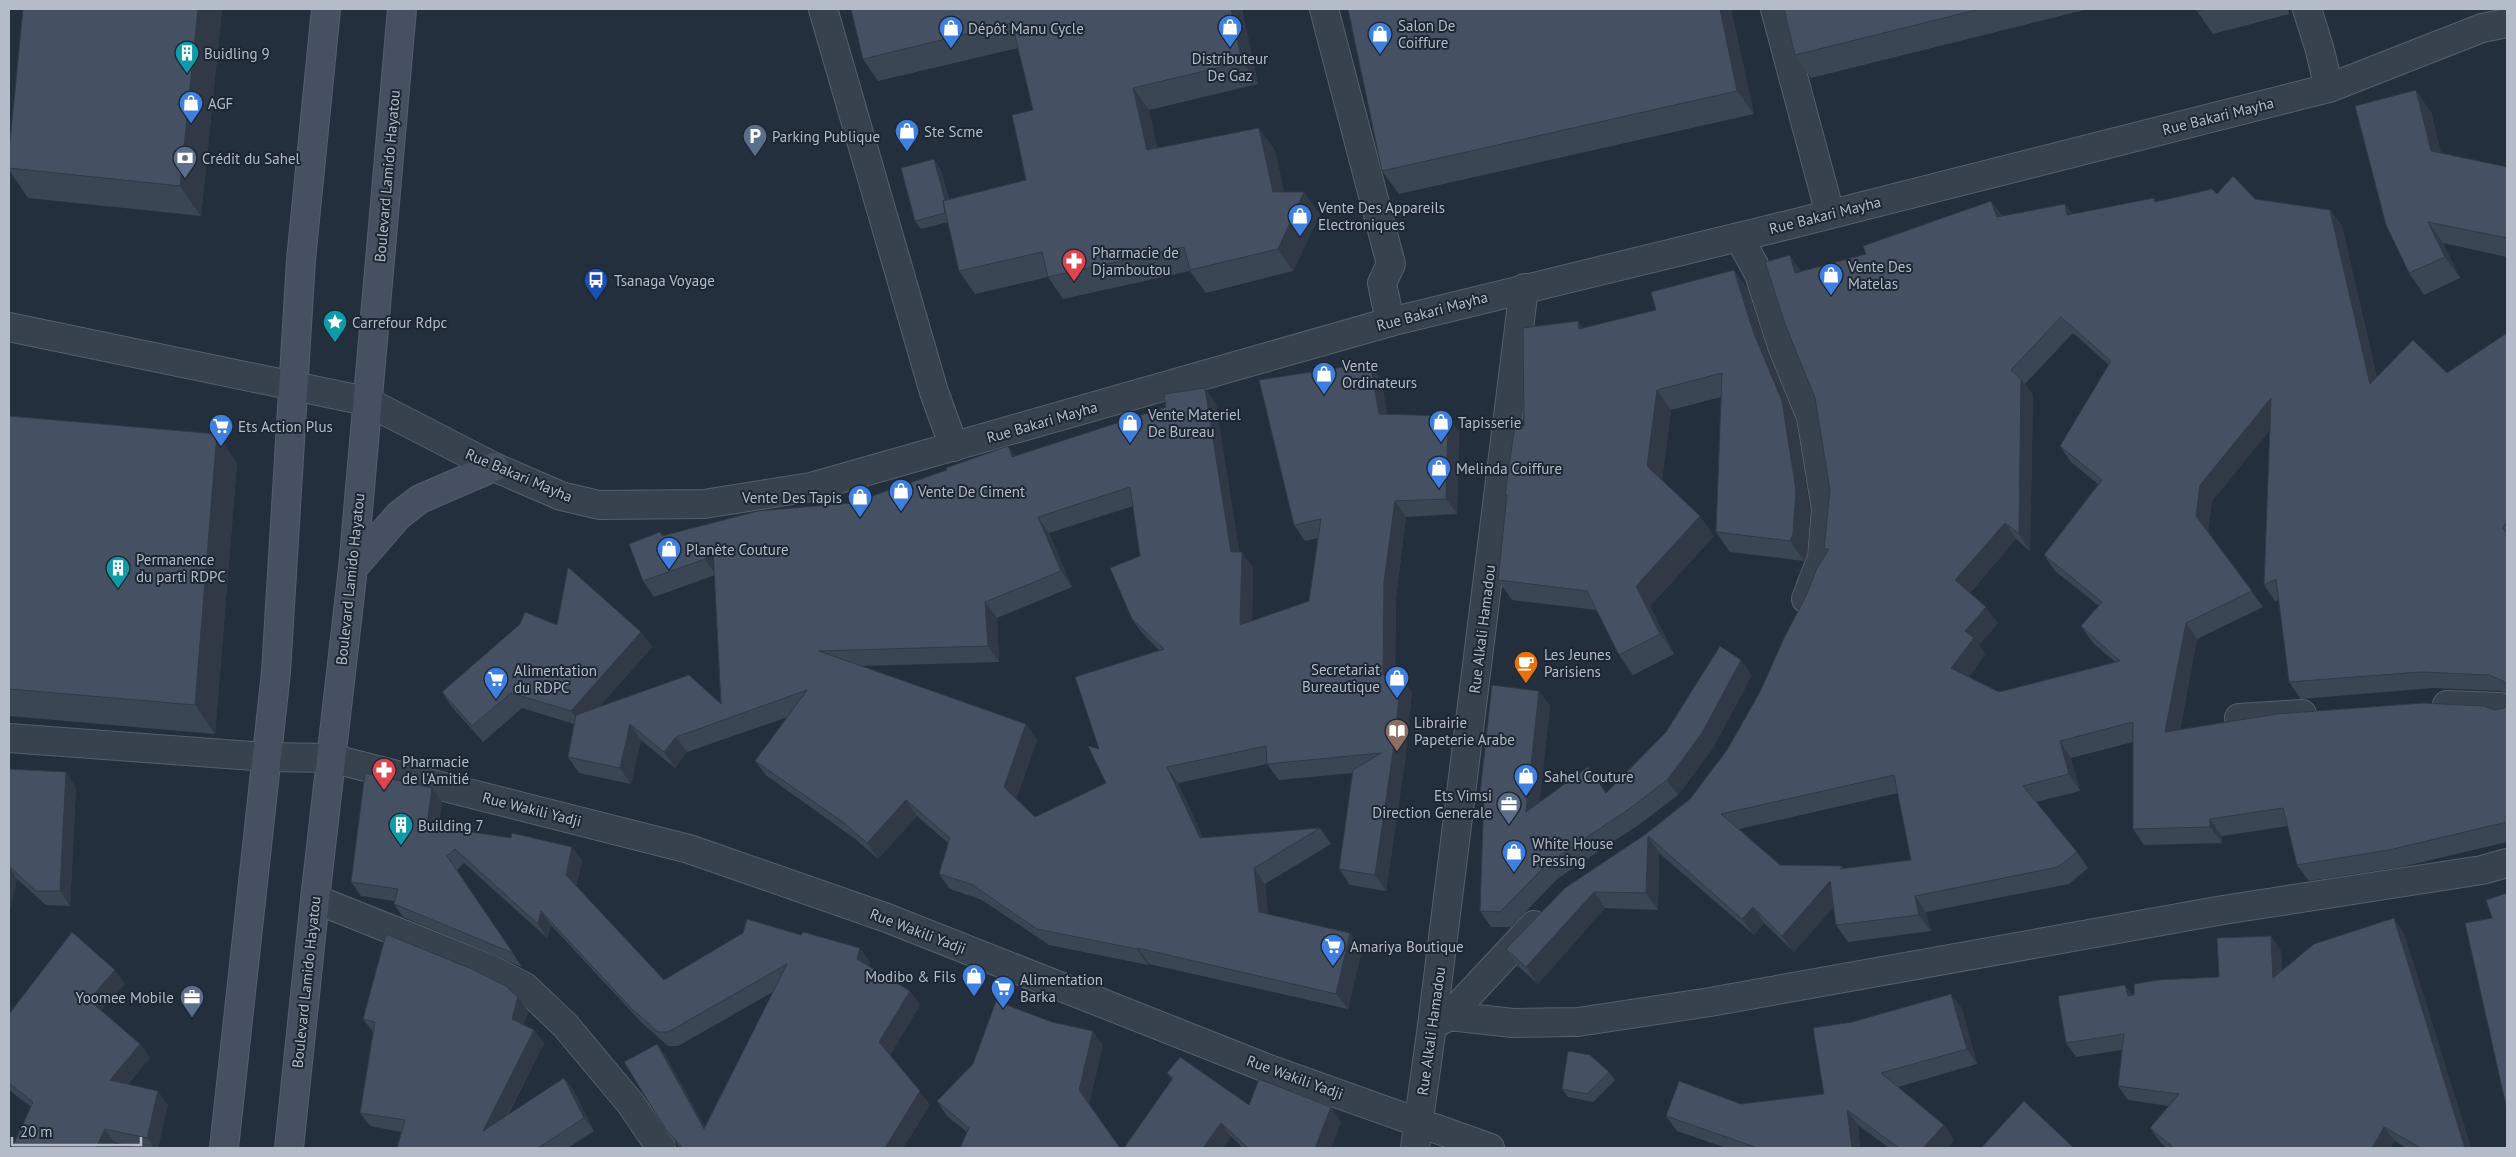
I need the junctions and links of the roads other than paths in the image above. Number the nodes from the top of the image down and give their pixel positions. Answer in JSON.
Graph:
{"nodes":[{"id":1,"x":326,"y":9,"type":"edge"},
{"id":2,"x":402,"y":9,"type":"edge"},
{"id":3,"x":823,"y":9,"type":"edge"},
{"id":4,"x":1324,"y":9,"type":"edge"},
{"id":5,"x":1775,"y":9,"type":"edge"},
{"id":6,"x":2307,"y":9,"type":"edge"},
{"id":7,"x":2507,"y":23,"type":"edge"},
{"id":8,"x":2329,"y":88,"type":"junction"},
{"id":9,"x":1830,"y":214,"type":"junction"},
{"id":10,"x":1739,"y":237,"type":"junction"},
{"id":11,"x":1524,"y":288,"type":"junction"},
{"id":12,"x":1390,"y":322,"type":"junction"},
{"id":13,"x":9,"y":328,"type":"edge"},
{"id":14,"x":293,"y":386,"type":"junction"},
{"id":15,"x":366,"y":401,"type":"junction"},
{"id":16,"x":954,"y":447,"type":"junction"},
{"id":17,"x":494,"y":467,"type":"junction"},
{"id":18,"x":353,"y":568,"type":"junction"},
{"id":19,"x":1795,"y":622,"type":"edge"},
{"id":20,"x":2425,"y":705,"type":"edge"},
{"id":21,"x":2507,"y":711,"type":"edge"},
{"id":22,"x":2324,"y":713,"type":"edge"},
{"id":23,"x":2239,"y":718,"type":"edge"},
{"id":24,"x":9,"y":738,"type":"edge"},
{"id":25,"x":266,"y":757,"type":"junction"},
{"id":26,"x":330,"y":758,"type":"junction"},
{"id":27,"x":2507,"y":863,"type":"edge"},
{"id":28,"x":315,"y":899,"type":"junction"},
{"id":29,"x":1554,"y":905,"type":"edge"},
{"id":30,"x":1441,"y":1021,"type":"junction"},
{"id":31,"x":1418,"y":1121,"type":"junction"},
{"id":32,"x":224,"y":1148,"type":"edge"},
{"id":33,"x":289,"y":1148,"type":"edge"},
{"id":34,"x":661,"y":1148,"type":"edge"},
{"id":35,"x":1414,"y":1148,"type":"edge"},
{"id":36,"x":1490,"y":1148,"type":"edge"}],
"edges":[{"from":1,"to":14,"type":"main road"},
{"from":2,"to":15,"type":"main road","name":"Boulevard Lamido Hayatou"},
{"from":3,"to":16,"type":"street"},
{"from":4,"to":12,"type":"street"},
{"from":5,"to":9,"type":"street"},
{"from":6,"to":8,"type":"street"},
{"from":7,"to":8,"type":"street","name":"Rue Bakari Mayha"},
{"from":8,"to":9,"type":"street","name":"Rue Bakari Mayha"},
{"from":9,"to":10,"type":"street","name":"Rue Bakari Mayha"},
{"from":10,"to":11,"type":"street","name":"Rue Bakari Mayha"},
{"from":10,"to":19,"type":"street"},
{"from":11,"to":12,"type":"street","name":"Rue Bakari Mayha"},
{"from":11,"to":30,"type":"street","name":"Rue Alkali Hamadou"},
{"from":12,"to":16,"type":"street","name":"Rue Bakari Mayha"},
{"from":13,"to":14,"type":"street","name":"Rue Bakari Mayha"},
{"from":14,"to":15,"type":"street","name":"Rue Bakari Mayha"},
{"from":14,"to":25,"type":"main road"},
{"from":15,"to":17,"type":"street","name":"Rue Bakari Mayha"},
{"from":15,"to":18,"type":"main road","name":"Boulevard Lamido Hayatou"},
{"from":16,"to":17,"type":"street","name":"Rue Bakari Mayha"},
{"from":17,"to":18,"type":"main road"},
{"from":18,"to":26,"type":"main road","name":"Boulevard Lamido Hayatou"},
{"from":20,"to":21,"type":"street"},
{"from":22,"to":23,"type":"street"},
{"from":24,"to":25,"type":"street","name":"Rue Wakili Yadji"},
{"from":25,"to":26,"type":"street","name":"Rue Wakili Yadji"},
{"from":25,"to":32,"type":"main road"},
{"from":26,"to":28,"type":"main road","name":"Boulevard Lamido Hayatou"},
{"from":26,"to":31,"type":"street","name":"Rue Wakili Yadji"},
{"from":27,"to":30,"type":"street"},
{"from":28,"to":33,"type":"main road","name":"Boulevard Lamido Hayatou"},
{"from":28,"to":34,"type":"street"},
{"from":29,"to":30,"type":"street"},
{"from":30,"to":31,"type":"street","name":"Rue Alkali Hamadou"},
{"from":31,"to":35,"type":"street","name":"Rue Alkali Hamadou"},
{"from":31,"to":36,"type":"street","name":"Rue Wakili Yadji"}]}
